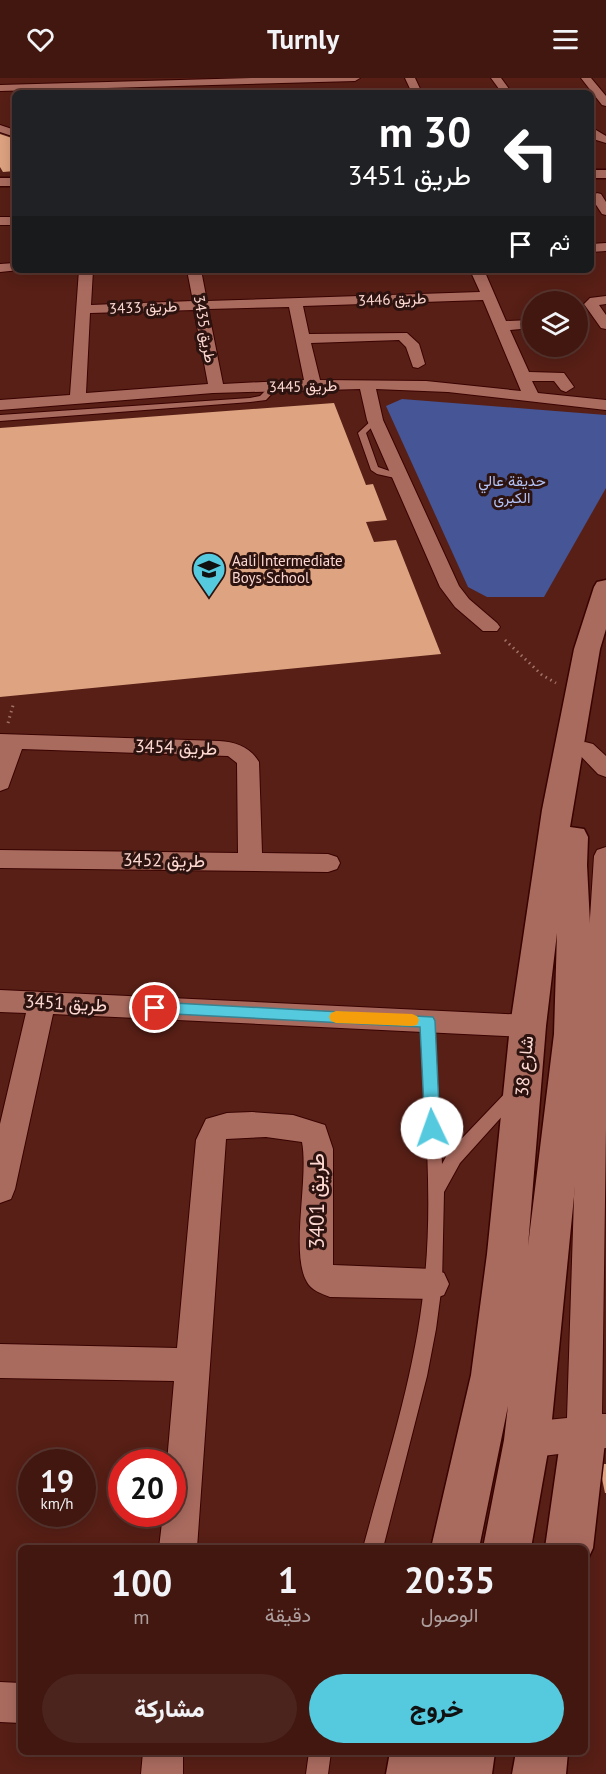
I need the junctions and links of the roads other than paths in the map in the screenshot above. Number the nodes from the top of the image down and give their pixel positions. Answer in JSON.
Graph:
{"nodes":[{"id":1,"x":328,"y":78,"type":"edge"},
{"id":2,"x":355,"y":78,"type":"edge"},
{"id":3,"x":240,"y":80,"type":"edge"},
{"id":4,"x":130,"y":81,"type":"edge"},
{"id":5,"x":273,"y":81,"type":"junction"},
{"id":6,"x":589,"y":82,"type":"edge"},
{"id":7,"x":23,"y":83,"type":"edge"},
{"id":8,"x":183,"y":84,"type":"edge"},
{"id":9,"x":606,"y":85,"type":"edge"},
{"id":10,"x":0,"y":88,"type":"edge"},
{"id":11,"x":55,"y":90,"type":"edge"},
{"id":12,"x":275,"y":90,"type":"edge"},
{"id":13,"x":594,"y":91,"type":"edge"},
{"id":14,"x":604,"y":109,"type":"edge"},
{"id":15,"x":598,"y":197,"type":"edge"},
{"id":16,"x":606,"y":211,"type":"edge"},
{"id":17,"x":86,"y":273,"type":"edge"},
{"id":18,"x":195,"y":273,"type":"edge"},
{"id":19,"x":478,"y":273,"type":"edge"},
{"id":20,"x":490,"y":296,"type":"junction"},
{"id":21,"x":601,"y":300,"type":"edge"},
{"id":22,"x":295,"y":302,"type":"junction"},
{"id":23,"x":201,"y":305,"type":"junction"},
{"id":24,"x":85,"y":309,"type":"junction"},
{"id":25,"x":588,"y":322,"type":"edge"},
{"id":26,"x":605,"y":323,"type":"edge"},
{"id":27,"x":522,"y":325,"type":"edge"},
{"id":28,"x":502,"y":326,"type":"junction"},
{"id":29,"x":302,"y":339,"type":"junction"},
{"id":30,"x":418,"y":364,"type":"dead end"},
{"id":31,"x":524,"y":377,"type":"junction"},
{"id":32,"x":313,"y":385,"type":"junction"},
{"id":33,"x":367,"y":385,"type":"junction"},
{"id":34,"x":276,"y":387,"type":"junction"},
{"id":35,"x":566,"y":387,"type":"dead end"},
{"id":36,"x":216,"y":388,"type":"junction"},
{"id":37,"x":532,"y":398,"type":"junction"},
{"id":38,"x":78,"y":399,"type":"junction"},
{"id":39,"x":0,"y":405,"type":"edge"},
{"id":40,"x":606,"y":405,"type":"edge"},
{"id":41,"x":0,"y":418,"type":"edge"},
{"id":42,"x":606,"y":587,"type":"edge"},
{"id":43,"x":490,"y":627,"type":"road end"},
{"id":44,"x":606,"y":643,"type":"edge"},
{"id":45,"x":7,"y":741,"type":"edge"},
{"id":46,"x":596,"y":759,"type":"edge"},
{"id":47,"x":0,"y":783,"type":"edge"},
{"id":48,"x":606,"y":856,"type":"edge"},
{"id":49,"x":0,"y":859,"type":"edge"},
{"id":50,"x":250,"y":861,"type":"junction"},
{"id":51,"x":328,"y":863,"type":"dead end"},
{"id":52,"x":0,"y":1001,"type":"edge"},
{"id":53,"x":42,"y":1002,"type":"junction"},
{"id":54,"x":428,"y":1021,"type":"junction"},
{"id":55,"x":528,"y":1026,"type":"junction"},
{"id":56,"x":523,"y":1085,"type":"junction"},
{"id":57,"x":599,"y":1134,"type":"edge"},
{"id":58,"x":0,"y":1188,"type":"edge"},
{"id":59,"x":435,"y":1191,"type":"junction"},
{"id":60,"x":553,"y":1206,"type":"junction"},
{"id":61,"x":433,"y":1284,"type":"junction"},
{"id":62,"x":0,"y":1361,"type":"edge"},
{"id":63,"x":191,"y":1365,"type":"junction"},
{"id":64,"x":493,"y":1375,"type":"junction"},
{"id":65,"x":595,"y":1433,"type":"edge"},
{"id":66,"x":526,"y":1440,"type":"junction"},
{"id":67,"x":178,"y":1545,"type":"edge"},
{"id":68,"x":374,"y":1545,"type":"edge"},
{"id":69,"x":456,"y":1545,"type":"edge"},
{"id":70,"x":508,"y":1545,"type":"edge"},
{"id":71,"x":570,"y":1545,"type":"edge"},
{"id":72,"x":0,"y":1702,"type":"edge"},
{"id":73,"x":18,"y":1703,"type":"edge"},
{"id":74,"x":163,"y":1755,"type":"edge"},
{"id":75,"x":320,"y":1755,"type":"edge"},
{"id":76,"x":416,"y":1755,"type":"edge"},
{"id":77,"x":468,"y":1755,"type":"edge"},
{"id":78,"x":542,"y":1755,"type":"edge"},
{"id":79,"x":162,"y":1774,"type":"edge"},
{"id":80,"x":317,"y":1774,"type":"edge"},
{"id":81,"x":413,"y":1774,"type":"edge"},
{"id":82,"x":465,"y":1774,"type":"edge"},
{"id":83,"x":539,"y":1774,"type":"edge"}],
"edges":[{"from":1,"to":2,"type":"street"},
{"from":1,"to":5,"type":"street"},
{"from":3,"to":5,"type":"street"},
{"from":3,"to":8,"type":"street"},
{"from":4,"to":8,"type":"street"},
{"from":4,"to":11,"type":"street"},
{"from":5,"to":12,"type":"street"},
{"from":6,"to":9,"type":"street"},
{"from":7,"to":10,"type":"street"},
{"from":7,"to":11,"type":"street"},
{"from":13,"to":14,"type":"street"},
{"from":15,"to":16,"type":"street"},
{"from":17,"to":24,"type":"street","name":"طريق 3433"},
{"from":18,"to":23,"type":"street","name":"طريق 3435"},
{"from":19,"to":20,"type":"street"},
{"from":20,"to":22,"type":"street","name":"طريق 3446"},
{"from":20,"to":28,"type":"street"},
{"from":21,"to":26,"type":"street"},
{"from":22,"to":23,"type":"street","name":"طريق 3446"},
{"from":22,"to":29,"type":"street"},
{"from":23,"to":24,"type":"street","name":"طريق 3433"},
{"from":23,"to":36,"type":"street","name":"طريق 3435"},
{"from":24,"to":38,"type":"street","name":"طريق 3433"},
{"from":25,"to":26,"type":"street"},
{"from":27,"to":28,"type":"street"},
{"from":28,"to":31,"type":"street"},
{"from":29,"to":30,"type":"street","name":"طريق 3446"},
{"from":29,"to":32,"type":"street"},
{"from":31,"to":35,"type":"street"},
{"from":31,"to":37,"type":"street"},
{"from":32,"to":33,"type":"street","name":"طريق 3445"},
{"from":32,"to":34,"type":"street","name":"طريق 3445"},
{"from":33,"to":37,"type":"street","name":"طريق 3445"},
{"from":33,"to":43,"type":"street"},
{"from":34,"to":36,"type":"street","name":"طريق 3445"},
{"from":34,"to":41,"type":"lane"},
{"from":36,"to":38,"type":"street","name":"طريق 3445"},
{"from":37,"to":40,"type":"street","name":"طريق 3445"},
{"from":38,"to":39,"type":"street","name":"طريق 3445"},
{"from":42,"to":55,"type":"street","name":"شارع 38"},
{"from":44,"to":46,"type":"street"},
{"from":45,"to":47,"type":"street"},
{"from":45,"to":50,"type":"street","name":"طريق 3454"},
{"from":46,"to":60,"type":"street"},
{"from":48,"to":57,"type":"street"},
{"from":49,"to":50,"type":"street","name":"طريق 3452"},
{"from":50,"to":51,"type":"street","name":"طريق 3452"},
{"from":52,"to":53,"type":"street","name":"طريق 3451"},
{"from":53,"to":54,"type":"street","name":"طريق 3451"},
{"from":53,"to":58,"type":"street"},
{"from":54,"to":55,"type":"street","name":"طريق 3451"},
{"from":54,"to":59,"type":"lane"},
{"from":55,"to":56,"type":"street","name":"شارع 38"},
{"from":55,"to":60,"type":"street"},
{"from":56,"to":59,"type":"lane"},
{"from":56,"to":64,"type":"street","name":"شارع 38"},
{"from":57,"to":65,"type":"street"},
{"from":59,"to":61,"type":"lane"},
{"from":60,"to":66,"type":"street"},
{"from":61,"to":63,"type":"street","name":"طريق 3401"},
{"from":61,"to":68,"type":"lane"},
{"from":62,"to":63,"type":"street"},
{"from":63,"to":67,"type":"street","name":"طريق 3401"},
{"from":64,"to":66,"type":"street"},
{"from":64,"to":69,"type":"street","name":"شارع 38"},
{"from":65,"to":66,"type":"street"},
{"from":65,"to":71,"type":"street"},
{"from":66,"to":70,"type":"street"},
{"from":72,"to":73,"type":"street"},
{"from":74,"to":79,"type":"street"},
{"from":75,"to":80,"type":"lane"},
{"from":76,"to":81,"type":"street"},
{"from":77,"to":82,"type":"street"},
{"from":78,"to":83,"type":"street"}]}
